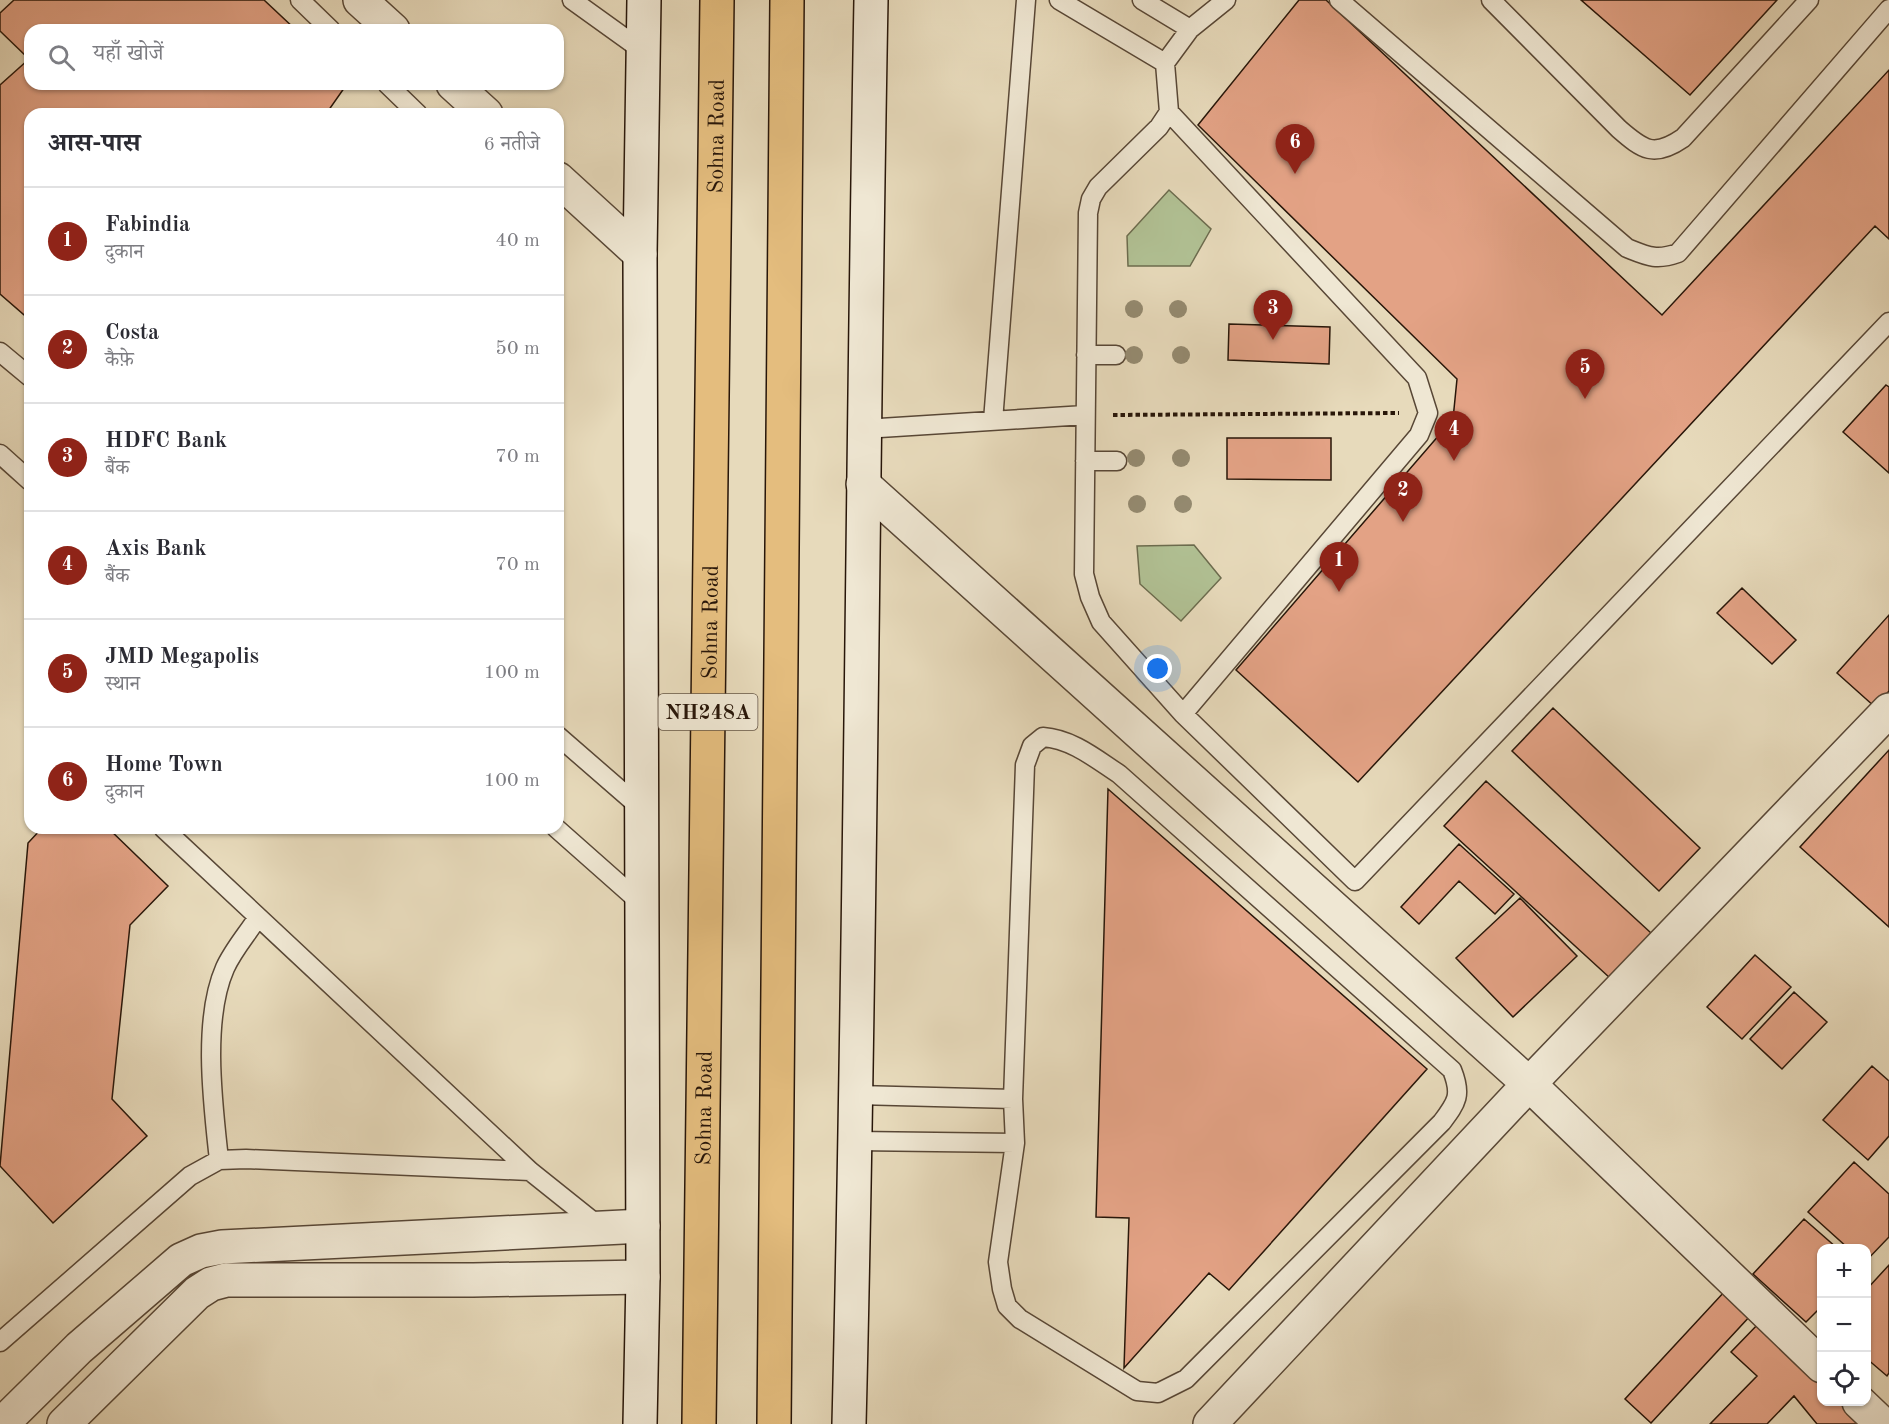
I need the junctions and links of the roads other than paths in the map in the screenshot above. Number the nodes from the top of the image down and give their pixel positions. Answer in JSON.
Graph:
{"nodes":[{"id":1,"x":300,"y":0,"type":"edge"},
{"id":2,"x":360,"y":0,"type":"edge"},
{"id":3,"x":572,"y":0,"type":"edge"},
{"id":4,"x":644,"y":0,"type":"edge"},
{"id":5,"x":717,"y":0,"type":"edge"},
{"id":6,"x":787,"y":0,"type":"edge"},
{"id":7,"x":871,"y":0,"type":"edge"},
{"id":8,"x":1026,"y":0,"type":"edge"},
{"id":9,"x":1059,"y":0,"type":"edge"},
{"id":10,"x":1142,"y":0,"type":"edge"},
{"id":11,"x":1226,"y":0,"type":"edge"},
{"id":12,"x":1339,"y":0,"type":"edge"},
{"id":13,"x":1491,"y":0,"type":"edge"},
{"id":14,"x":1809,"y":0,"type":"edge"},
{"id":15,"x":1889,"y":9,"type":"edge"},
{"id":16,"x":325,"y":24,"type":"edge"},
{"id":17,"x":386,"y":24,"type":"edge"},
{"id":18,"x":1190,"y":29,"type":"junction"},
{"id":19,"x":643,"y":51,"type":"junction"},
{"id":20,"x":1165,"y":63,"type":"junction"},
{"id":21,"x":393,"y":90,"type":"edge"},
{"id":22,"x":460,"y":90,"type":"edge"},
{"id":23,"x":412,"y":108,"type":"edge"},
{"id":24,"x":479,"y":108,"type":"edge"},
{"id":25,"x":1169,"y":112,"type":"junction"},
{"id":26,"x":564,"y":184,"type":"edge"},
{"id":27,"x":640,"y":254,"type":"junction"},
{"id":28,"x":1889,"y":322,"type":"edge"},
{"id":29,"x":0,"y":352,"type":"edge"},
{"id":30,"x":1086,"y":355,"type":"junction"},
{"id":31,"x":1116,"y":355,"type":"dead end"},
{"id":32,"x":24,"y":372,"type":"edge"},
{"id":33,"x":1085,"y":415,"type":"junction"},
{"id":34,"x":993,"y":422,"type":"junction"},
{"id":35,"x":864,"y":429,"type":"junction"},
{"id":36,"x":0,"y":454,"type":"edge"},
{"id":37,"x":1085,"y":461,"type":"junction"},
{"id":38,"x":1117,"y":461,"type":"dead end"},
{"id":39,"x":24,"y":476,"type":"edge"},
{"id":40,"x":863,"y":484,"type":"junction"},
{"id":41,"x":1183,"y":714,"type":"junction"},
{"id":42,"x":1886,"y":720,"type":"edge"},
{"id":43,"x":564,"y":741,"type":"edge"},
{"id":44,"x":642,"y":809,"type":"junction"},
{"id":45,"x":169,"y":834,"type":"edge"},
{"id":46,"x":563,"y":834,"type":"edge"},
{"id":47,"x":643,"y":905,"type":"junction"},
{"id":48,"x":258,"y":917,"type":"junction"},
{"id":49,"x":1529,"y":1084,"type":"junction"},
{"id":50,"x":857,"y":1095,"type":"junction"},
{"id":51,"x":1013,"y":1099,"type":"junction"},
{"id":52,"x":856,"y":1142,"type":"junction"},
{"id":53,"x":1015,"y":1143,"type":"junction"},
{"id":54,"x":219,"y":1160,"type":"junction"},
{"id":55,"x":530,"y":1171,"type":"junction"},
{"id":56,"x":643,"y":1226,"type":"junction"},
{"id":57,"x":604,"y":1230,"type":"junction"},
{"id":58,"x":472,"y":1235,"type":"junction"},
{"id":59,"x":643,"y":1277,"type":"junction"},
{"id":60,"x":473,"y":1280,"type":"junction"},
{"id":61,"x":0,"y":1342,"type":"edge"},
{"id":62,"x":79,"y":1348,"type":"junction"},
{"id":63,"x":1817,"y":1362,"type":"edge"},
{"id":64,"x":109,"y":1378,"type":"junction"},
{"id":65,"x":1864,"y":1406,"type":"edge"},
{"id":66,"x":2,"y":1424,"type":"edge"},
{"id":67,"x":64,"y":1424,"type":"edge"},
{"id":68,"x":640,"y":1424,"type":"edge"},
{"id":69,"x":699,"y":1424,"type":"edge"},
{"id":70,"x":774,"y":1424,"type":"edge"},
{"id":71,"x":849,"y":1424,"type":"edge"},
{"id":72,"x":1209,"y":1424,"type":"edge"},
{"id":73,"x":1882,"y":1424,"type":"edge"}],
"edges":[{"from":1,"to":16,"type":"lane"},
{"from":2,"to":17,"type":"street"},
{"from":3,"to":19,"type":"lane"},
{"from":4,"to":19,"type":"street"},
{"from":5,"to":69,"type":"highway","name":"Sohna Road","number":"NH248A"},
{"from":6,"to":70,"type":"highway","number":"NH248A"},
{"from":7,"to":35,"type":"street"},
{"from":8,"to":34,"type":"lane"},
{"from":9,"to":20,"type":"lane"},
{"from":10,"to":18,"type":"lane"},
{"from":11,"to":18,"type":"lane"},
{"from":12,"to":15,"type":"lane"},
{"from":13,"to":14,"type":"lane"},
{"from":18,"to":20,"type":"lane"},
{"from":19,"to":27,"type":"street"},
{"from":20,"to":25,"type":"lane"},
{"from":21,"to":23,"type":"lane"},
{"from":22,"to":24,"type":"street"},
{"from":25,"to":30,"type":"lane"},
{"from":25,"to":41,"type":"lane"},
{"from":26,"to":27,"type":"street"},
{"from":27,"to":44,"type":"street"},
{"from":28,"to":41,"type":"lane"},
{"from":29,"to":32,"type":"lane"},
{"from":30,"to":31,"type":"lane"},
{"from":30,"to":33,"type":"lane"},
{"from":33,"to":34,"type":"lane"},
{"from":33,"to":37,"type":"lane"},
{"from":34,"to":35,"type":"lane"},
{"from":35,"to":40,"type":"street"},
{"from":36,"to":39,"type":"lane"},
{"from":37,"to":38,"type":"lane"},
{"from":37,"to":41,"type":"lane"},
{"from":40,"to":49,"type":"street"},
{"from":40,"to":50,"type":"street"},
{"from":42,"to":49,"type":"street"},
{"from":43,"to":44,"type":"lane"},
{"from":44,"to":47,"type":"street"},
{"from":45,"to":48,"type":"lane"},
{"from":46,"to":47,"type":"lane"},
{"from":47,"to":56,"type":"street"},
{"from":48,"to":54,"type":"lane"},
{"from":48,"to":55,"type":"lane"},
{"from":49,"to":63,"type":"street"},
{"from":49,"to":72,"type":"street"},
{"from":50,"to":51,"type":"lane"},
{"from":50,"to":52,"type":"street"},
{"from":51,"to":53,"type":"lane"},
{"from":51,"to":53,"type":"lane"},
{"from":52,"to":53,"type":"lane"},
{"from":52,"to":71,"type":"street"},
{"from":54,"to":55,"type":"lane"},
{"from":54,"to":61,"type":"lane"},
{"from":55,"to":57,"type":"lane"},
{"from":56,"to":57,"type":"street"},
{"from":56,"to":59,"type":"street"},
{"from":57,"to":58,"type":"street"},
{"from":58,"to":60,"type":"street"},
{"from":58,"to":62,"type":"street"},
{"from":59,"to":60,"type":"street"},
{"from":59,"to":68,"type":"street"},
{"from":60,"to":64,"type":"street"},
{"from":62,"to":64,"type":"street"},
{"from":62,"to":66,"type":"street"},
{"from":64,"to":67,"type":"street"},
{"from":65,"to":73,"type":"street"}]}
